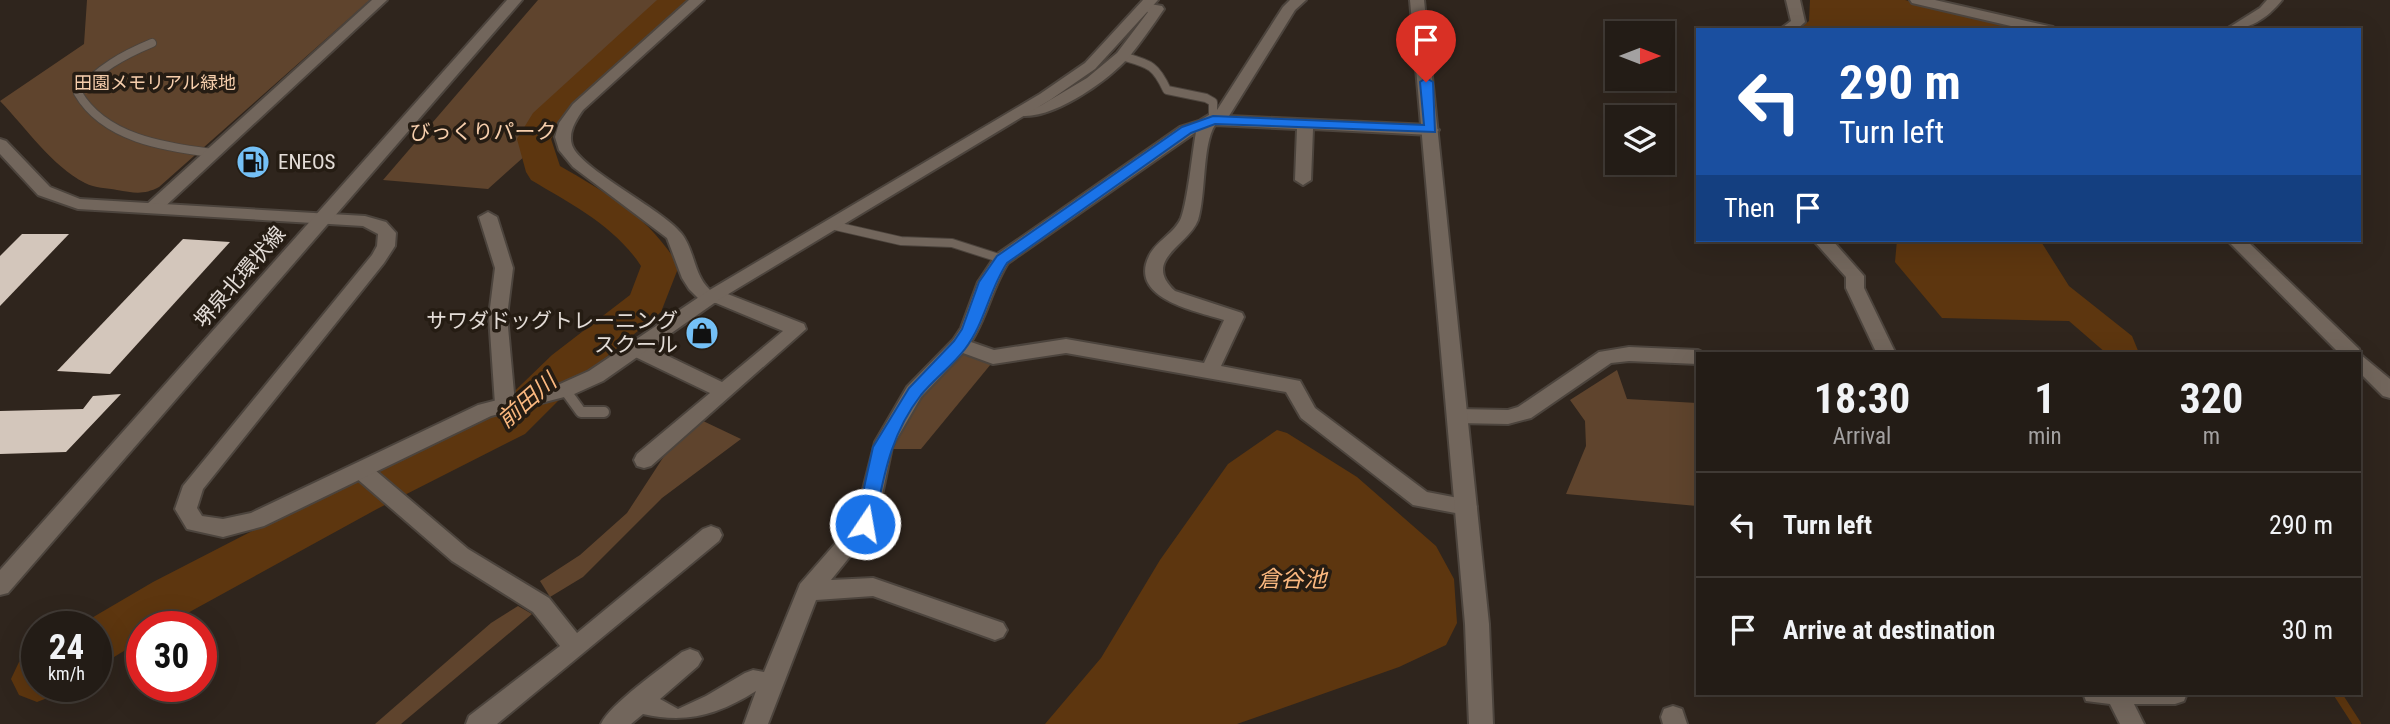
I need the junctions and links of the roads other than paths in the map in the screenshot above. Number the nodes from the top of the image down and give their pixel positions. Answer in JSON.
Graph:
{"nodes":[{"id":1,"x":380,"y":0,"type":"edge"},
{"id":2,"x":515,"y":0,"type":"edge"},
{"id":3,"x":697,"y":0,"type":"edge"},
{"id":4,"x":1298,"y":0,"type":"edge"},
{"id":5,"x":1417,"y":0,"type":"edge"},
{"id":6,"x":1793,"y":0,"type":"edge"},
{"id":7,"x":1917,"y":0,"type":"edge"},
{"id":8,"x":2275,"y":0,"type":"edge"},
{"id":9,"x":1148,"y":3,"type":"edge"},
{"id":10,"x":1789,"y":28,"type":"edge"},
{"id":11,"x":2039,"y":28,"type":"edge"},
{"id":12,"x":2235,"y":28,"type":"edge"},
{"id":13,"x":152,"y":43,"type":"dead end"},
{"id":14,"x":1122,"y":56,"type":"junction"},
{"id":15,"x":1022,"y":112,"type":"junction"},
{"id":16,"x":1209,"y":122,"type":"junction"},
{"id":17,"x":1305,"y":124,"type":"junction"},
{"id":18,"x":1431,"y":130,"type":"junction"},
{"id":19,"x":0,"y":144,"type":"edge"},
{"id":20,"x":212,"y":153,"type":"junction"},
{"id":21,"x":1303,"y":180,"type":"dead end"},
{"id":22,"x":152,"y":209,"type":"junction"},
{"id":23,"x":488,"y":217,"type":"dead end"},
{"id":24,"x":323,"y":218,"type":"junction"},
{"id":25,"x":831,"y":225,"type":"junction"},
{"id":26,"x":1824,"y":242,"type":"edge"},
{"id":27,"x":2238,"y":242,"type":"edge"},
{"id":28,"x":1002,"y":259,"type":"junction"},
{"id":29,"x":712,"y":297,"type":"junction"},
{"id":30,"x":960,"y":345,"type":"junction"},
{"id":31,"x":636,"y":349,"type":"junction"},
{"id":32,"x":1886,"y":352,"type":"edge"},
{"id":33,"x":2350,"y":352,"type":"edge"},
{"id":34,"x":1696,"y":357,"type":"edge"},
{"id":35,"x":2361,"y":363,"type":"edge"},
{"id":36,"x":1210,"y":370,"type":"junction"},
{"id":37,"x":561,"y":391,"type":"junction"},
{"id":38,"x":724,"y":391,"type":"junction"},
{"id":39,"x":2390,"y":391,"type":"edge"},
{"id":40,"x":509,"y":402,"type":"junction"},
{"id":41,"x":604,"y":412,"type":"dead end"},
{"id":42,"x":1457,"y":416,"type":"junction"},
{"id":43,"x":644,"y":460,"type":"dead end"},
{"id":44,"x":362,"y":471,"type":"junction"},
{"id":45,"x":1466,"y":507,"type":"junction"},
{"id":46,"x":711,"y":536,"type":"dead end"},
{"id":47,"x":0,"y":586,"type":"edge"},
{"id":48,"x":808,"y":591,"type":"junction"},
{"id":49,"x":995,"y":630,"type":"dead end"},
{"id":50,"x":575,"y":648,"type":"junction"},
{"id":51,"x":690,"y":659,"type":"dead end"},
{"id":52,"x":771,"y":684,"type":"junction"},
{"id":53,"x":2118,"y":695,"type":"edge"},
{"id":54,"x":641,"y":700,"type":"junction"},
{"id":55,"x":478,"y":724,"type":"edge"},
{"id":56,"x":613,"y":724,"type":"edge"},
{"id":57,"x":756,"y":724,"type":"edge"},
{"id":58,"x":1481,"y":724,"type":"edge"},
{"id":59,"x":2132,"y":724,"type":"edge"}],
"edges":[{"from":1,"to":20,"type":"street"},
{"from":2,"to":24,"type":"street","name":"堺泉北環状線"},
{"from":3,"to":29,"type":"street"},
{"from":4,"to":16,"type":"street"},
{"from":5,"to":18,"type":"street"},
{"from":6,"to":10,"type":"street"},
{"from":7,"to":11,"type":"street"},
{"from":8,"to":12,"type":"street"},
{"from":9,"to":14,"type":"street"},
{"from":9,"to":15,"type":"street"},
{"from":13,"to":20,"type":"lane"},
{"from":14,"to":15,"type":"street"},
{"from":14,"to":16,"type":"lane"},
{"from":15,"to":25,"type":"street"},
{"from":16,"to":17,"type":"street"},
{"from":16,"to":28,"type":"street"},
{"from":16,"to":36,"type":"street"},
{"from":17,"to":18,"type":"street"},
{"from":17,"to":21,"type":"street"},
{"from":18,"to":42,"type":"street"},
{"from":19,"to":22,"type":"street"},
{"from":20,"to":22,"type":"street"},
{"from":22,"to":24,"type":"street"},
{"from":23,"to":40,"type":"street"},
{"from":24,"to":44,"type":"street"},
{"from":24,"to":47,"type":"street","name":"堺泉北環状線"},
{"from":25,"to":28,"type":"lane"},
{"from":25,"to":29,"type":"street"},
{"from":26,"to":32,"type":"street"},
{"from":27,"to":33,"type":"street"},
{"from":28,"to":30,"type":"street"},
{"from":29,"to":31,"type":"street"},
{"from":29,"to":38,"type":"street"},
{"from":30,"to":36,"type":"street"},
{"from":30,"to":48,"type":"street"},
{"from":31,"to":37,"type":"street"},
{"from":31,"to":38,"type":"street"},
{"from":34,"to":42,"type":"street"},
{"from":35,"to":39,"type":"street"},
{"from":36,"to":45,"type":"street"},
{"from":37,"to":40,"type":"street"},
{"from":37,"to":41,"type":"lane"},
{"from":38,"to":43,"type":"street"},
{"from":40,"to":44,"type":"street"},
{"from":42,"to":45,"type":"street"},
{"from":44,"to":50,"type":"street"},
{"from":45,"to":58,"type":"street"},
{"from":46,"to":50,"type":"street"},
{"from":48,"to":49,"type":"street"},
{"from":48,"to":52,"type":"street"},
{"from":50,"to":55,"type":"street"},
{"from":51,"to":54,"type":"street"},
{"from":52,"to":54,"type":"street"},
{"from":52,"to":57,"type":"street"},
{"from":53,"to":59,"type":"street"},
{"from":54,"to":56,"type":"street"}]}
